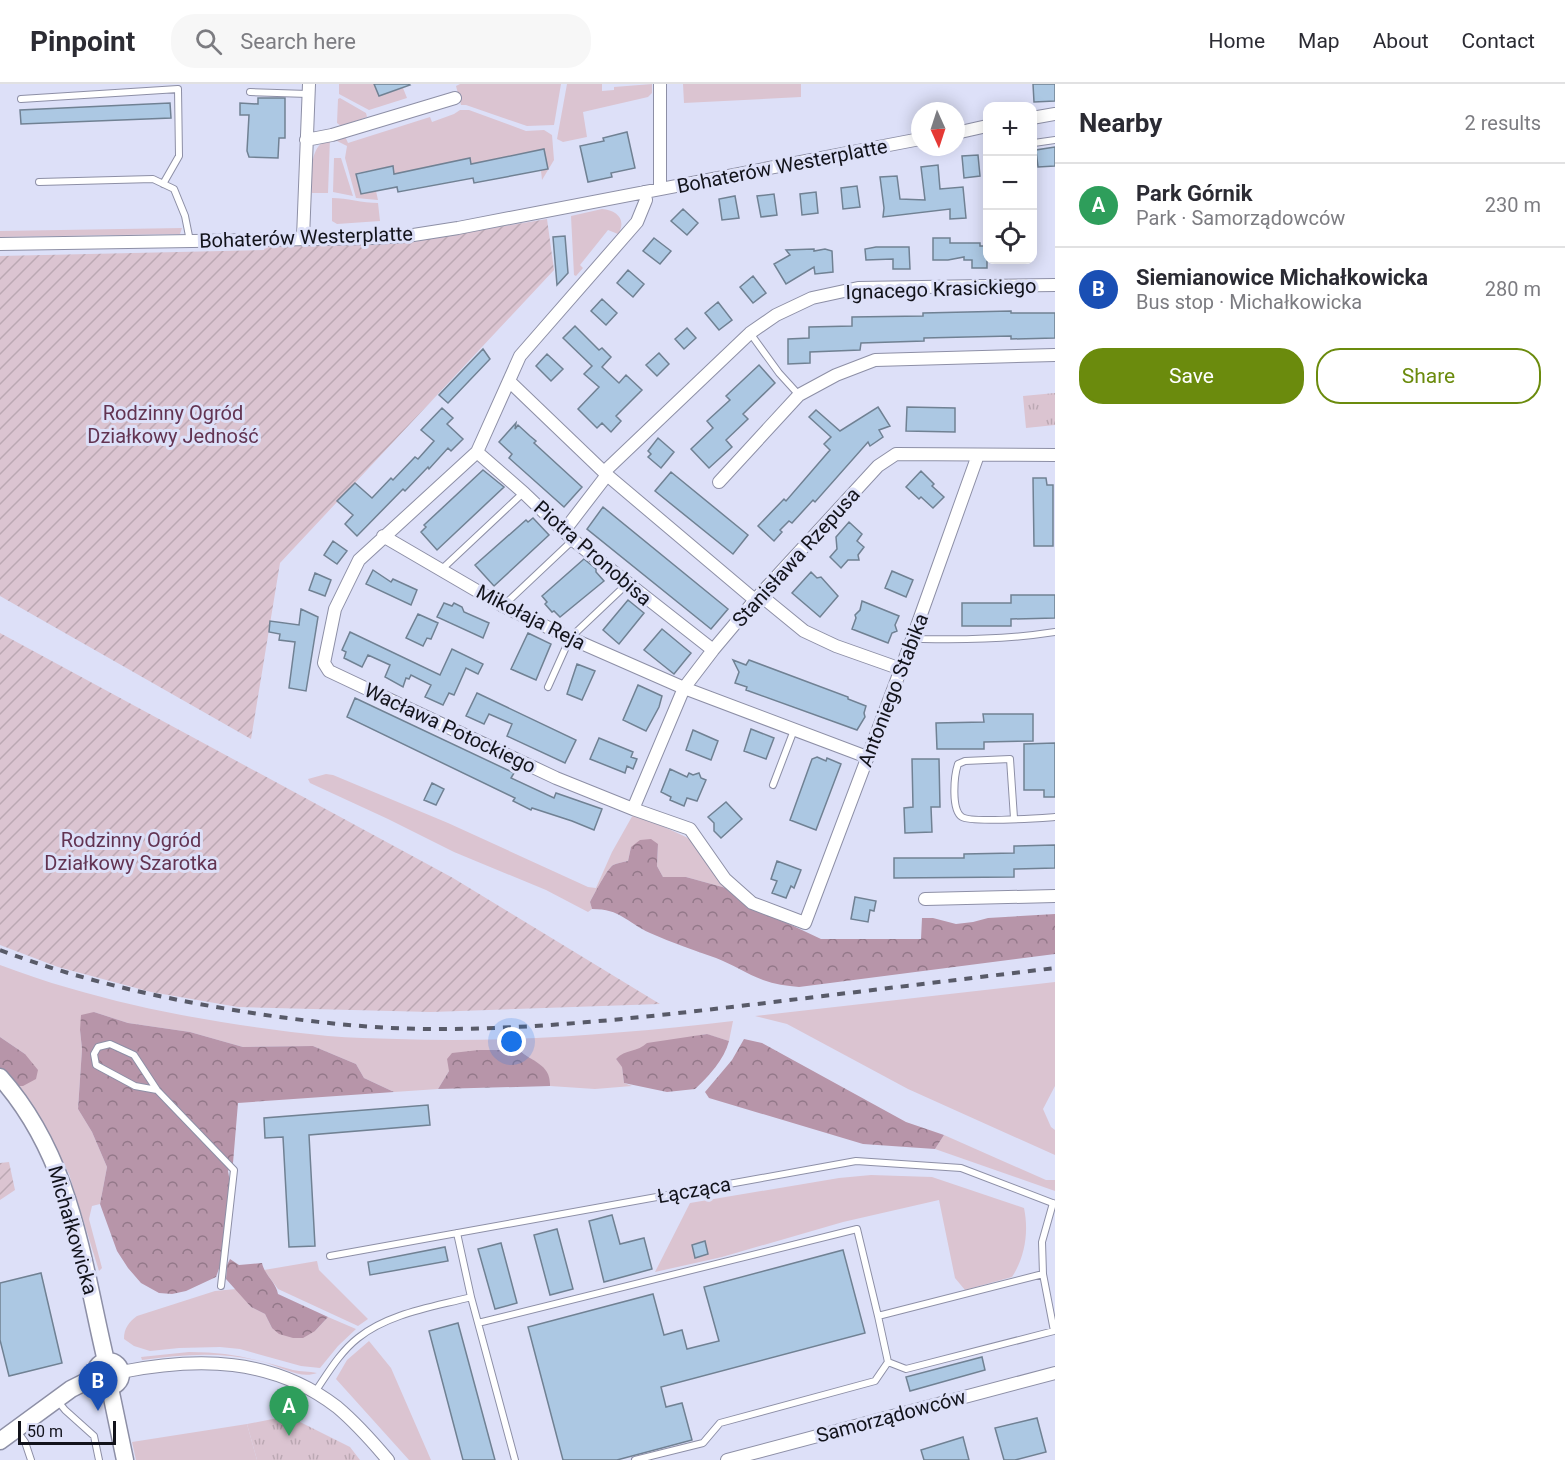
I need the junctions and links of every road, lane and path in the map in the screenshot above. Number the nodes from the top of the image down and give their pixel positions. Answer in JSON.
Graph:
{"nodes":[{"id":1,"x":660,"y":84,"type":"edge"},
{"id":2,"x":309,"y":89,"type":"edge"},
{"id":3,"x":250,"y":92,"type":"dead end"},
{"id":4,"x":455,"y":98,"type":"dead end"},
{"id":5,"x":21,"y":99,"type":"dead end"},
{"id":6,"x":1055,"y":114,"type":"edge"},
{"id":7,"x":1037,"y":117,"type":"edge"},
{"id":8,"x":983,"y":127,"type":"edge"},
{"id":9,"x":965,"y":130,"type":"edge"},
{"id":10,"x":306,"y":140,"type":"junction"},
{"id":11,"x":1055,"y":140,"type":"edge"},
{"id":12,"x":911,"y":141,"type":"edge"},
{"id":13,"x":1037,"y":143,"type":"edge"},
{"id":14,"x":39,"y":182,"type":"dead end"},
{"id":15,"x":163,"y":184,"type":"junction"},
{"id":16,"x":660,"y":189,"type":"junction"},
{"id":17,"x":644,"y":192,"type":"junction"},
{"id":18,"x":303,"y":238,"type":"junction"},
{"id":19,"x":190,"y":241,"type":"junction"},
{"id":20,"x":0,"y":244,"type":"edge"},
{"id":21,"x":1055,"y":285,"type":"edge"},
{"id":22,"x":750,"y":333,"type":"junction"},
{"id":23,"x":1055,"y":356,"type":"edge"},
{"id":24,"x":509,"y":381,"type":"junction"},
{"id":25,"x":799,"y":395,"type":"junction"},
{"id":26,"x":477,"y":452,"type":"junction"},
{"id":27,"x":978,"y":455,"type":"junction"},
{"id":28,"x":1055,"y":455,"type":"edge"},
{"id":29,"x":606,"y":474,"type":"junction"},
{"id":30,"x":719,"y":482,"type":"dead end"},
{"id":31,"x":524,"y":493,"type":"junction"},
{"id":32,"x":383,"y":536,"type":"junction"},
{"id":33,"x":568,"y":536,"type":"junction"},
{"id":34,"x":442,"y":569,"type":"junction"},
{"id":35,"x":627,"y":584,"type":"junction"},
{"id":36,"x":757,"y":598,"type":"junction"},
{"id":37,"x":503,"y":606,"type":"junction"},
{"id":38,"x":1055,"y":632,"type":"edge"},
{"id":39,"x":913,"y":637,"type":"junction"},
{"id":40,"x":570,"y":638,"type":"junction"},
{"id":41,"x":712,"y":650,"type":"junction"},
{"id":42,"x":901,"y":669,"type":"junction"},
{"id":43,"x":548,"y":687,"type":"dead end"},
{"id":44,"x":684,"y":688,"type":"junction"},
{"id":45,"x":794,"y":730,"type":"junction"},
{"id":46,"x":867,"y":757,"type":"junction"},
{"id":47,"x":773,"y":785,"type":"dead end"},
{"id":48,"x":633,"y":809,"type":"junction"},
{"id":49,"x":1055,"y":817,"type":"edge"},
{"id":50,"x":1014,"y":818,"type":"junction"},
{"id":51,"x":1055,"y":896,"type":"edge"},
{"id":52,"x":924,"y":899,"type":"dead end"},
{"id":53,"x":805,"y":924,"type":"joint"},
{"id":54,"x":0,"y":1077,"type":"edge"},
{"id":55,"x":157,"y":1090,"type":"junction"},
{"id":56,"x":1054,"y":1203,"type":"edge"},
{"id":57,"x":457,"y":1233,"type":"junction"},
{"id":58,"x":330,"y":1256,"type":"dead end"},
{"id":59,"x":1043,"y":1274,"type":"junction"},
{"id":60,"x":221,"y":1286,"type":"dead end"},
{"id":61,"x":471,"y":1297,"type":"junction"},
{"id":62,"x":878,"y":1316,"type":"junction"},
{"id":63,"x":478,"y":1323,"type":"junction"},
{"id":64,"x":106,"y":1361,"type":"junction"},
{"id":65,"x":888,"y":1362,"type":"junction"},
{"id":66,"x":121,"y":1372,"type":"junction"},
{"id":67,"x":1055,"y":1373,"type":"edge"},
{"id":68,"x":95,"y":1377,"type":"junction"},
{"id":69,"x":110,"y":1388,"type":"junction"},
{"id":70,"x":315,"y":1393,"type":"junction"},
{"id":71,"x":57,"y":1399,"type":"junction"},
{"id":72,"x":15,"y":1428,"type":"junction"},
{"id":73,"x":0,"y":1441,"type":"edge"},
{"id":74,"x":31,"y":1460,"type":"edge"},
{"id":75,"x":99,"y":1460,"type":"edge"},
{"id":76,"x":126,"y":1460,"type":"edge"},
{"id":77,"x":388,"y":1460,"type":"edge"},
{"id":78,"x":515,"y":1460,"type":"edge"},
{"id":79,"x":635,"y":1460,"type":"edge"},
{"id":80,"x":727,"y":1460,"type":"edge"}],
"edges":[{"from":1,"to":16,"type":"street"},
{"from":2,"to":3,"type":"lane"},
{"from":2,"to":10,"type":"street"},
{"from":4,"to":10,"type":"street"},
{"from":5,"to":15,"type":"lane"},
{"from":6,"to":7,"type":"street"},
{"from":8,"to":9,"type":"street"},
{"from":10,"to":18,"type":"street"},
{"from":11,"to":13,"type":"lane"},
{"from":12,"to":16,"type":"street","name":"Bohaterów Westerplatte"},
{"from":14,"to":15,"type":"lane"},
{"from":15,"to":19,"type":"lane"},
{"from":16,"to":17,"type":"street","name":"Bohaterów Westerplatte"},
{"from":17,"to":18,"type":"street","name":"Bohaterów Westerplatte"},
{"from":17,"to":24,"type":"street"},
{"from":18,"to":19,"type":"street","name":"Bohaterów Westerplatte"},
{"from":19,"to":20,"type":"street","name":"Bohaterów Westerplatte"},
{"from":21,"to":22,"type":"street","name":"Ignacego Krasickiego"},
{"from":22,"to":25,"type":"lane"},
{"from":22,"to":29,"type":"street","name":"Ignacego Krasickiego"},
{"from":23,"to":25,"type":"street"},
{"from":24,"to":26,"type":"street"},
{"from":24,"to":29,"type":"street"},
{"from":25,"to":30,"type":"street"},
{"from":26,"to":31,"type":"street","name":"Piotra Pronobisa"},
{"from":26,"to":32,"type":"street","name":"Wacława Potockiego"},
{"from":27,"to":28,"type":"street","name":"Stanisława Rzepusa"},
{"from":27,"to":36,"type":"street","name":"Stanisława Rzepusa"},
{"from":27,"to":39,"type":"street","name":"Antoniego Stabika"},
{"from":29,"to":33,"type":"street","name":"Ignacego Krasickiego"},
{"from":29,"to":36,"type":"street"},
{"from":31,"to":33,"type":"street","name":"Piotra Pronobisa"},
{"from":31,"to":34,"type":"lane"},
{"from":32,"to":34,"type":"street","name":"Mikołaja Reja"},
{"from":32,"to":48,"type":"street","name":"Wacława Potockiego"},
{"from":33,"to":35,"type":"street","name":"Piotra Pronobisa"},
{"from":33,"to":37,"type":"lane"},
{"from":34,"to":37,"type":"street","name":"Mikołaja Reja"},
{"from":35,"to":40,"type":"lane"},
{"from":35,"to":41,"type":"street","name":"Piotra Pronobisa"},
{"from":36,"to":41,"type":"street","name":"Stanisława Rzepusa"},
{"from":36,"to":42,"type":"street"},
{"from":37,"to":40,"type":"street","name":"Mikołaja Reja"},
{"from":38,"to":39,"type":"lane"},
{"from":39,"to":42,"type":"street","name":"Antoniego Stabika"},
{"from":40,"to":43,"type":"lane"},
{"from":40,"to":44,"type":"street","name":"Mikołaja Reja"},
{"from":41,"to":44,"type":"street","name":"Stanisława Rzepusa"},
{"from":42,"to":46,"type":"street","name":"Antoniego Stabika"},
{"from":44,"to":45,"type":"street","name":"Mikołaja Reja"},
{"from":44,"to":48,"type":"street","name":"Stanisława Rzepusa"},
{"from":45,"to":46,"type":"street","name":"Mikołaja Reja"},
{"from":45,"to":47,"type":"lane"},
{"from":46,"to":53,"type":"street","name":"Antoniego Stabika"},
{"from":48,"to":53,"type":"street","name":"Wacława Potockiego"},
{"from":49,"to":50,"type":"lane"},
{"from":50,"to":50,"type":"lane"},
{"from":51,"to":52,"type":"street"},
{"from":54,"to":64,"type":"street","name":"Michałkowicka"},
{"from":55,"to":55,"type":"lane"},
{"from":55,"to":60,"type":"lane"},
{"from":56,"to":57,"type":"lane","name":"Łącząca"},
{"from":56,"to":59,"type":"lane"},
{"from":57,"to":58,"type":"lane","name":"Łącząca"},
{"from":57,"to":61,"type":"lane"},
{"from":59,"to":62,"type":"lane"},
{"from":59,"to":65,"type":"lane"},
{"from":61,"to":63,"type":"lane"},
{"from":61,"to":70,"type":"lane"},
{"from":62,"to":63,"type":"lane"},
{"from":62,"to":65,"type":"lane"},
{"from":63,"to":78,"type":"lane"},
{"from":64,"to":66,"type":"street"},
{"from":64,"to":68,"type":"street"},
{"from":65,"to":79,"type":"lane"},
{"from":66,"to":69,"type":"street"},
{"from":66,"to":70,"type":"street"},
{"from":67,"to":80,"type":"street","name":"Samorządowców"},
{"from":68,"to":69,"type":"street"},
{"from":68,"to":71,"type":"street"},
{"from":69,"to":76,"type":"street"},
{"from":70,"to":77,"type":"street"},
{"from":71,"to":72,"type":"street"},
{"from":71,"to":75,"type":"lane"},
{"from":72,"to":73,"type":"street"},
{"from":72,"to":74,"type":"lane"}]}
